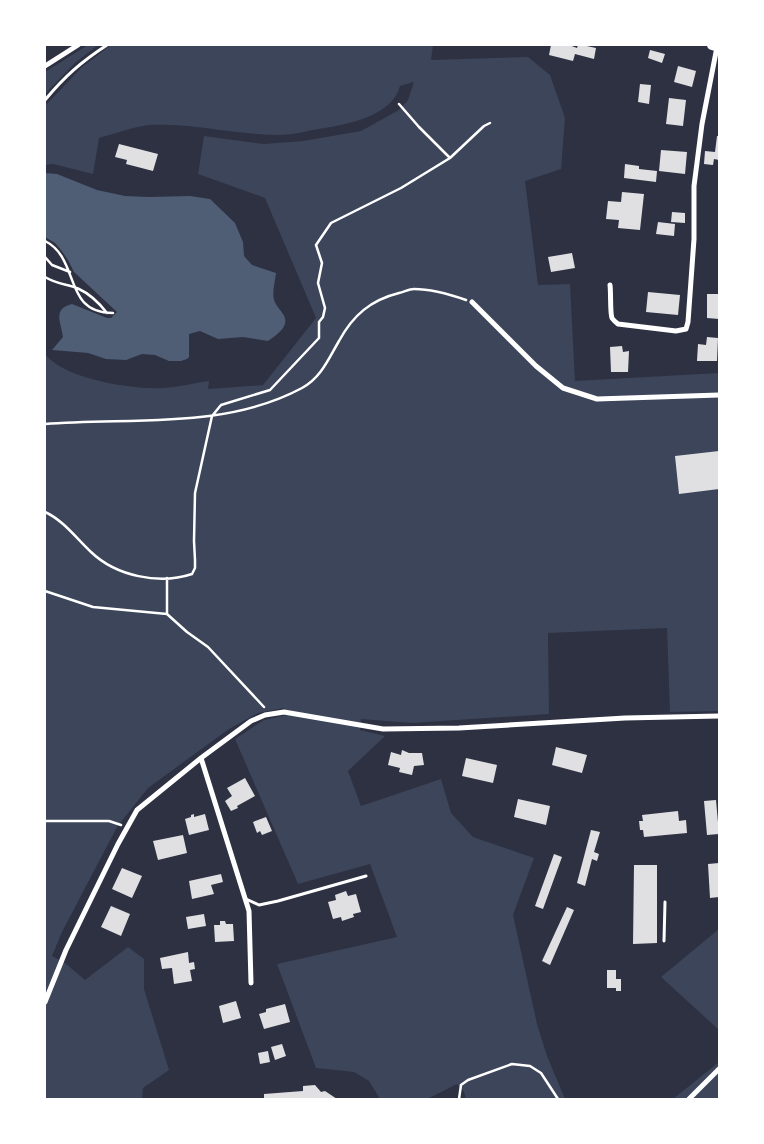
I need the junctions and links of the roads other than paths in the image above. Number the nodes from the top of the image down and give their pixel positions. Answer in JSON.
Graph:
{"nodes":[{"id":1,"x":78,"y":45,"type":"edge"},
{"id":2,"x":107,"y":45,"type":"edge"},
{"id":3,"x":716,"y":46,"type":"edge"},
{"id":4,"x":45,"y":66,"type":"edge"},
{"id":5,"x":45,"y":100,"type":"edge"},
{"id":6,"x":610,"y":285,"type":"dead end"},
{"id":7,"x":472,"y":302,"type":"road end"},
{"id":8,"x":719,"y":395,"type":"edge"},
{"id":9,"x":719,"y":716,"type":"edge"},
{"id":10,"x":202,"y":758,"type":"junction"},
{"id":11,"x":366,"y":876,"type":"dead end"},
{"id":12,"x":246,"y":899,"type":"junction"},
{"id":13,"x":665,"y":902,"type":"dead end"},
{"id":14,"x":664,"y":941,"type":"dead end"},
{"id":15,"x":251,"y":983,"type":"dead end"},
{"id":16,"x":45,"y":1002,"type":"edge"},
{"id":17,"x":719,"y":1069,"type":"edge"},
{"id":18,"x":689,"y":1099,"type":"edge"}],
"edges":[{"from":1,"to":4,"type":"street"},
{"from":2,"to":5,"type":"lane"},
{"from":3,"to":6,"type":"street"},
{"from":7,"to":8,"type":"street"},
{"from":9,"to":10,"type":"street"},
{"from":10,"to":12,"type":"street"},
{"from":10,"to":16,"type":"street"},
{"from":11,"to":12,"type":"lane"},
{"from":12,"to":15,"type":"street"},
{"from":13,"to":14,"type":"lane"},
{"from":17,"to":18,"type":"street"}]}
